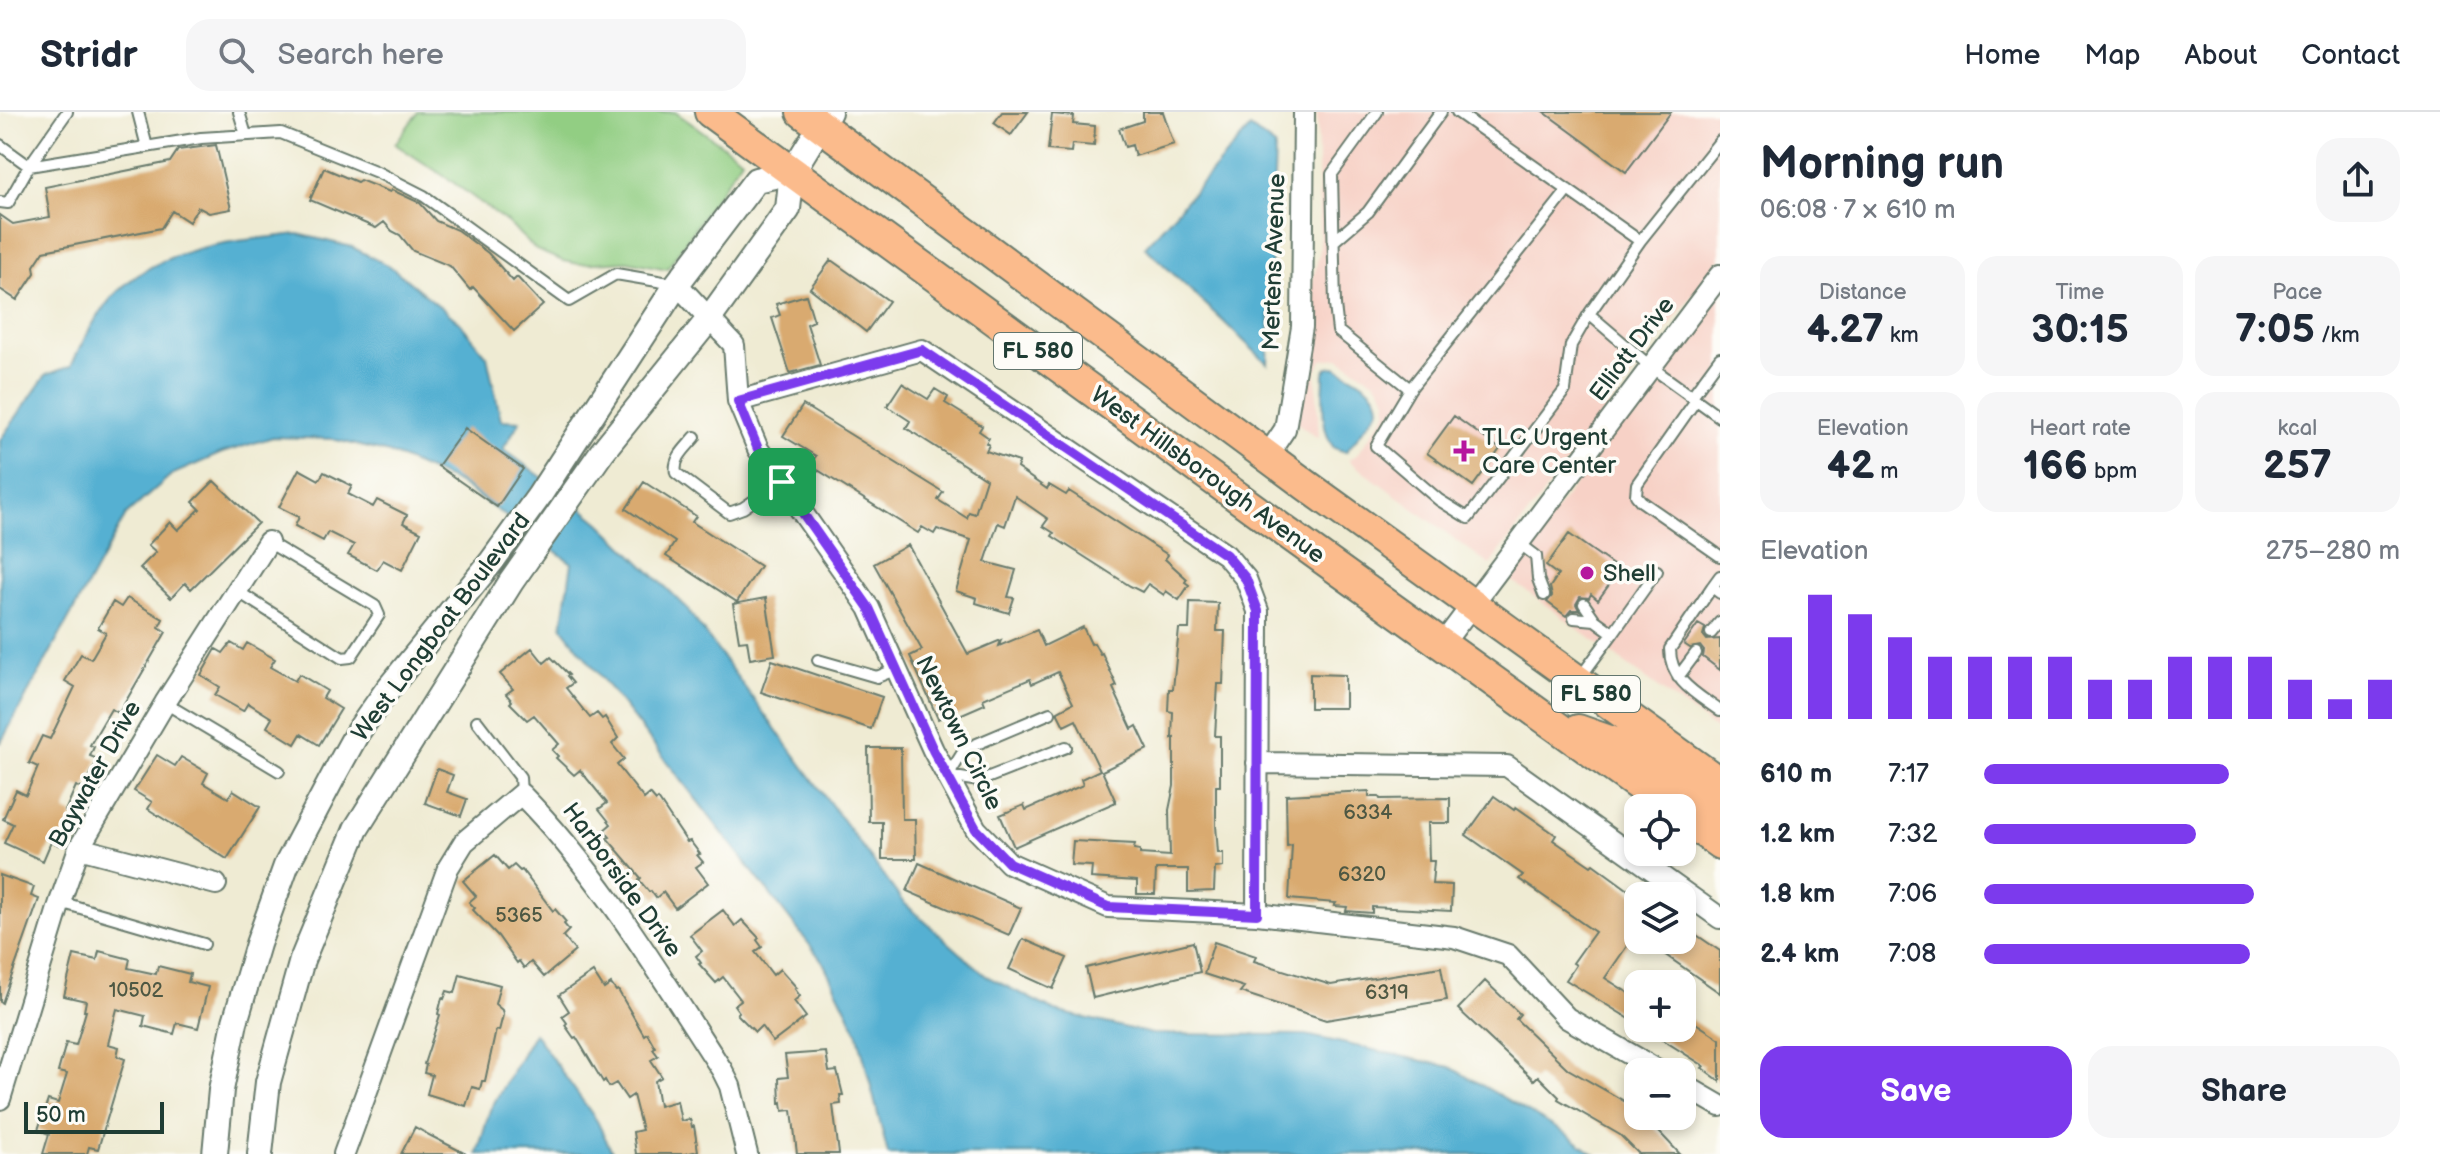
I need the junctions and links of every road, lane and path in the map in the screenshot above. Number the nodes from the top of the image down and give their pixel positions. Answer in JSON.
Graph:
{"nodes":[{"id":1,"x":67,"y":112,"type":"edge"},
{"id":2,"x":138,"y":112,"type":"edge"},
{"id":3,"x":239,"y":112,"type":"edge"},
{"id":4,"x":710,"y":112,"type":"edge"},
{"id":5,"x":1304,"y":112,"type":"edge"},
{"id":6,"x":1377,"y":112,"type":"edge"},
{"id":7,"x":1441,"y":112,"type":"edge"},
{"id":8,"x":1457,"y":112,"type":"edge"},
{"id":9,"x":817,"y":116,"type":"edge"},
{"id":10,"x":246,"y":135,"type":"junction"},
{"id":11,"x":1720,"y":141,"type":"edge"},
{"id":12,"x":0,"y":145,"type":"edge"},
{"id":13,"x":147,"y":147,"type":"junction"},
{"id":14,"x":29,"y":166,"type":"junction"},
{"id":15,"x":792,"y":172,"type":"junction"},
{"id":16,"x":1568,"y":190,"type":"junction"},
{"id":17,"x":0,"y":202,"type":"edge"},
{"id":18,"x":1640,"y":241,"type":"junction"},
{"id":19,"x":1333,"y":242,"type":"junction"},
{"id":20,"x":1720,"y":275,"type":"edge"},
{"id":21,"x":677,"y":284,"type":"junction"},
{"id":22,"x":1589,"y":314,"type":"junction"},
{"id":23,"x":709,"y":319,"type":"junction"},
{"id":24,"x":1720,"y":358,"type":"edge"},
{"id":25,"x":1651,"y":367,"type":"junction"},
{"id":26,"x":1410,"y":389,"type":"junction"},
{"id":27,"x":1694,"y":398,"type":"junction"},
{"id":28,"x":738,"y":401,"type":"junction"},
{"id":29,"x":1720,"y":417,"type":"edge"},
{"id":30,"x":695,"y":437,"type":"dead end"},
{"id":31,"x":1267,"y":456,"type":"junction"},
{"id":32,"x":782,"y":482,"type":"junction"},
{"id":33,"x":268,"y":542,"type":"joint"},
{"id":34,"x":1519,"y":543,"type":"junction"},
{"id":35,"x":1720,"y":556,"type":"edge"},
{"id":36,"x":1657,"y":571,"type":"dead end"},
{"id":37,"x":1720,"y":576,"type":"edge"},
{"id":38,"x":1538,"y":579,"type":"junction"},
{"id":39,"x":1553,"y":581,"type":"dead end"},
{"id":40,"x":1716,"y":590,"type":"edge"},
{"id":41,"x":237,"y":591,"type":"junction"},
{"id":42,"x":1544,"y":595,"type":"dead end"},
{"id":43,"x":1584,"y":604,"type":"dead end"},
{"id":44,"x":1472,"y":605,"type":"junction"},
{"id":45,"x":1574,"y":618,"type":"dead end"},
{"id":46,"x":1595,"y":620,"type":"junction"},
{"id":47,"x":1720,"y":622,"type":"edge"},
{"id":48,"x":1613,"y":633,"type":"junction"},
{"id":49,"x":1711,"y":633,"type":"dead end"},
{"id":50,"x":1442,"y":645,"type":"junction"},
{"id":51,"x":1696,"y":653,"type":"dead end"},
{"id":52,"x":818,"y":660,"type":"dead end"},
{"id":53,"x":897,"y":669,"type":"junction"},
{"id":54,"x":1678,"y":677,"type":"junction"},
{"id":55,"x":1578,"y":681,"type":"junction"},
{"id":56,"x":165,"y":703,"type":"junction"},
{"id":57,"x":1720,"y":711,"type":"edge"},
{"id":58,"x":1050,"y":713,"type":"dead end"},
{"id":59,"x":1543,"y":717,"type":"junction"},
{"id":60,"x":477,"y":721,"type":"dead end"},
{"id":61,"x":1066,"y":747,"type":"dead end"},
{"id":62,"x":1257,"y":763,"type":"junction"},
{"id":63,"x":279,"y":771,"type":"dead end"},
{"id":64,"x":948,"y":776,"type":"junction"},
{"id":65,"x":1720,"y":783,"type":"edge"},
{"id":66,"x":521,"y":794,"type":"junction"},
{"id":67,"x":1650,"y":794,"type":"edge"},
{"id":68,"x":1720,"y":812,"type":"edge"},
{"id":69,"x":1696,"y":827,"type":"edge"},
{"id":70,"x":1720,"y":844,"type":"edge"},
{"id":71,"x":79,"y":848,"type":"junction"},
{"id":72,"x":216,"y":884,"type":"dead end"},
{"id":73,"x":60,"y":902,"type":"junction"},
{"id":74,"x":1257,"y":914,"type":"junction"},
{"id":75,"x":1720,"y":918,"type":"edge"},
{"id":76,"x":204,"y":944,"type":"dead end"},
{"id":77,"x":1637,"y":1058,"type":"edge"},
{"id":78,"x":1696,"y":1092,"type":"edge"},
{"id":79,"x":0,"y":1099,"type":"edge"},
{"id":80,"x":1720,"y":1106,"type":"edge"},
{"id":81,"x":215,"y":1154,"type":"edge"},
{"id":82,"x":260,"y":1154,"type":"edge"},
{"id":83,"x":344,"y":1154,"type":"edge"},
{"id":84,"x":747,"y":1154,"type":"edge"}],
"edges":[{"from":1,"to":14,"type":"lane"},
{"from":2,"to":13,"type":"lane"},
{"from":3,"to":10,"type":"lane"},
{"from":4,"to":15,"type":"main road","name":"West Hillsborough Avenue","number":"FL 580"},
{"from":5,"to":31,"type":"street","name":"Mertens Avenue"},
{"from":6,"to":19,"type":"lane"},
{"from":7,"to":19,"type":"lane"},
{"from":8,"to":16,"type":"lane"},
{"from":9,"to":15,"type":"street","name":"West Longboat Boulevard"},
{"from":9,"to":31,"type":"main road","name":"West Hillsborough Avenue","number":"FL 580"},
{"from":10,"to":13,"type":"lane"},
{"from":10,"to":21,"type":"lane"},
{"from":11,"to":18,"type":"lane"},
{"from":12,"to":14,"type":"lane"},
{"from":13,"to":14,"type":"lane"},
{"from":14,"to":17,"type":"lane"},
{"from":15,"to":21,"type":"street","name":"West Longboat Boulevard"},
{"from":15,"to":23,"type":"street","name":"West Longboat Boulevard"},
{"from":15,"to":50,"type":"main road","name":"West Hillsborough Avenue","number":"FL 580"},
{"from":16,"to":18,"type":"lane"},
{"from":16,"to":26,"type":"lane"},
{"from":18,"to":22,"type":"lane"},
{"from":19,"to":26,"type":"lane"},
{"from":20,"to":25,"type":"street","name":"Elliott Drive"},
{"from":21,"to":23,"type":"street","name":"Newtown Circle"},
{"from":21,"to":81,"type":"street","name":"West Longboat Boulevard"},
{"from":22,"to":25,"type":"lane"},
{"from":22,"to":26,"type":"lane"},
{"from":23,"to":28,"type":"street","name":"Newtown Circle"},
{"from":23,"to":82,"type":"street","name":"West Longboat Boulevard"},
{"from":24,"to":27,"type":"lane"},
{"from":25,"to":27,"type":"lane"},
{"from":25,"to":34,"type":"street","name":"Elliott Drive"},
{"from":27,"to":29,"type":"lane"},
{"from":27,"to":35,"type":"lane"},
{"from":28,"to":32,"type":"street","name":"Newtown Circle"},
{"from":28,"to":62,"type":"street"},
{"from":30,"to":32,"type":"lane"},
{"from":31,"to":44,"type":"main road","name":"West Hillsborough Avenue","number":"FL 580"},
{"from":32,"to":53,"type":"street","name":"Newtown Circle"},
{"from":33,"to":41,"type":"street","name":"Baywater Drive"},
{"from":33,"to":41,"type":"lane"},
{"from":34,"to":38,"type":"lane"},
{"from":34,"to":44,"type":"street","name":"Elliott Drive"},
{"from":36,"to":48,"type":"lane"},
{"from":37,"to":40,"type":"lane"},
{"from":38,"to":39,"type":"lane"},
{"from":38,"to":42,"type":"lane"},
{"from":40,"to":54,"type":"lane"},
{"from":41,"to":56,"type":"street","name":"Baywater Drive"},
{"from":43,"to":46,"type":"lane"},
{"from":44,"to":50,"type":"street","name":"Elliott Drive"},
{"from":44,"to":55,"type":"main road","name":"West Hillsborough Avenue","number":"FL 580"},
{"from":45,"to":46,"type":"lane"},
{"from":46,"to":48,"type":"lane"},
{"from":47,"to":49,"type":"lane"},
{"from":48,"to":55,"type":"lane"},
{"from":50,"to":59,"type":"main road","name":"West Hillsborough Avenue","number":"FL 580"},
{"from":51,"to":54,"type":"lane"},
{"from":52,"to":53,"type":"lane"},
{"from":53,"to":64,"type":"street","name":"Newtown Circle"},
{"from":54,"to":57,"type":"lane"},
{"from":55,"to":65,"type":"main road","name":"West Hillsborough Avenue","number":"FL 580"},
{"from":56,"to":63,"type":"lane"},
{"from":56,"to":71,"type":"street","name":"Baywater Drive"},
{"from":58,"to":64,"type":"lane"},
{"from":59,"to":67,"type":"main road","name":"West Hillsborough Avenue","number":"FL 580"},
{"from":59,"to":68,"type":"main road"},
{"from":60,"to":66,"type":"lane"},
{"from":61,"to":64,"type":"lane"},
{"from":62,"to":74,"type":"street"},
{"from":62,"to":75,"type":"street"},
{"from":64,"to":74,"type":"street","name":"Newtown Circle"},
{"from":66,"to":83,"type":"street"},
{"from":66,"to":84,"type":"street","name":"Harborside Drive"},
{"from":69,"to":70,"type":"main road"},
{"from":71,"to":72,"type":"street"},
{"from":71,"to":73,"type":"street","name":"Baywater Drive"},
{"from":73,"to":76,"type":"lane"},
{"from":73,"to":79,"type":"street","name":"Baywater Drive"},
{"from":74,"to":77,"type":"street","name":"Newtown Circle"},
{"from":78,"to":80,"type":"street"}]}
